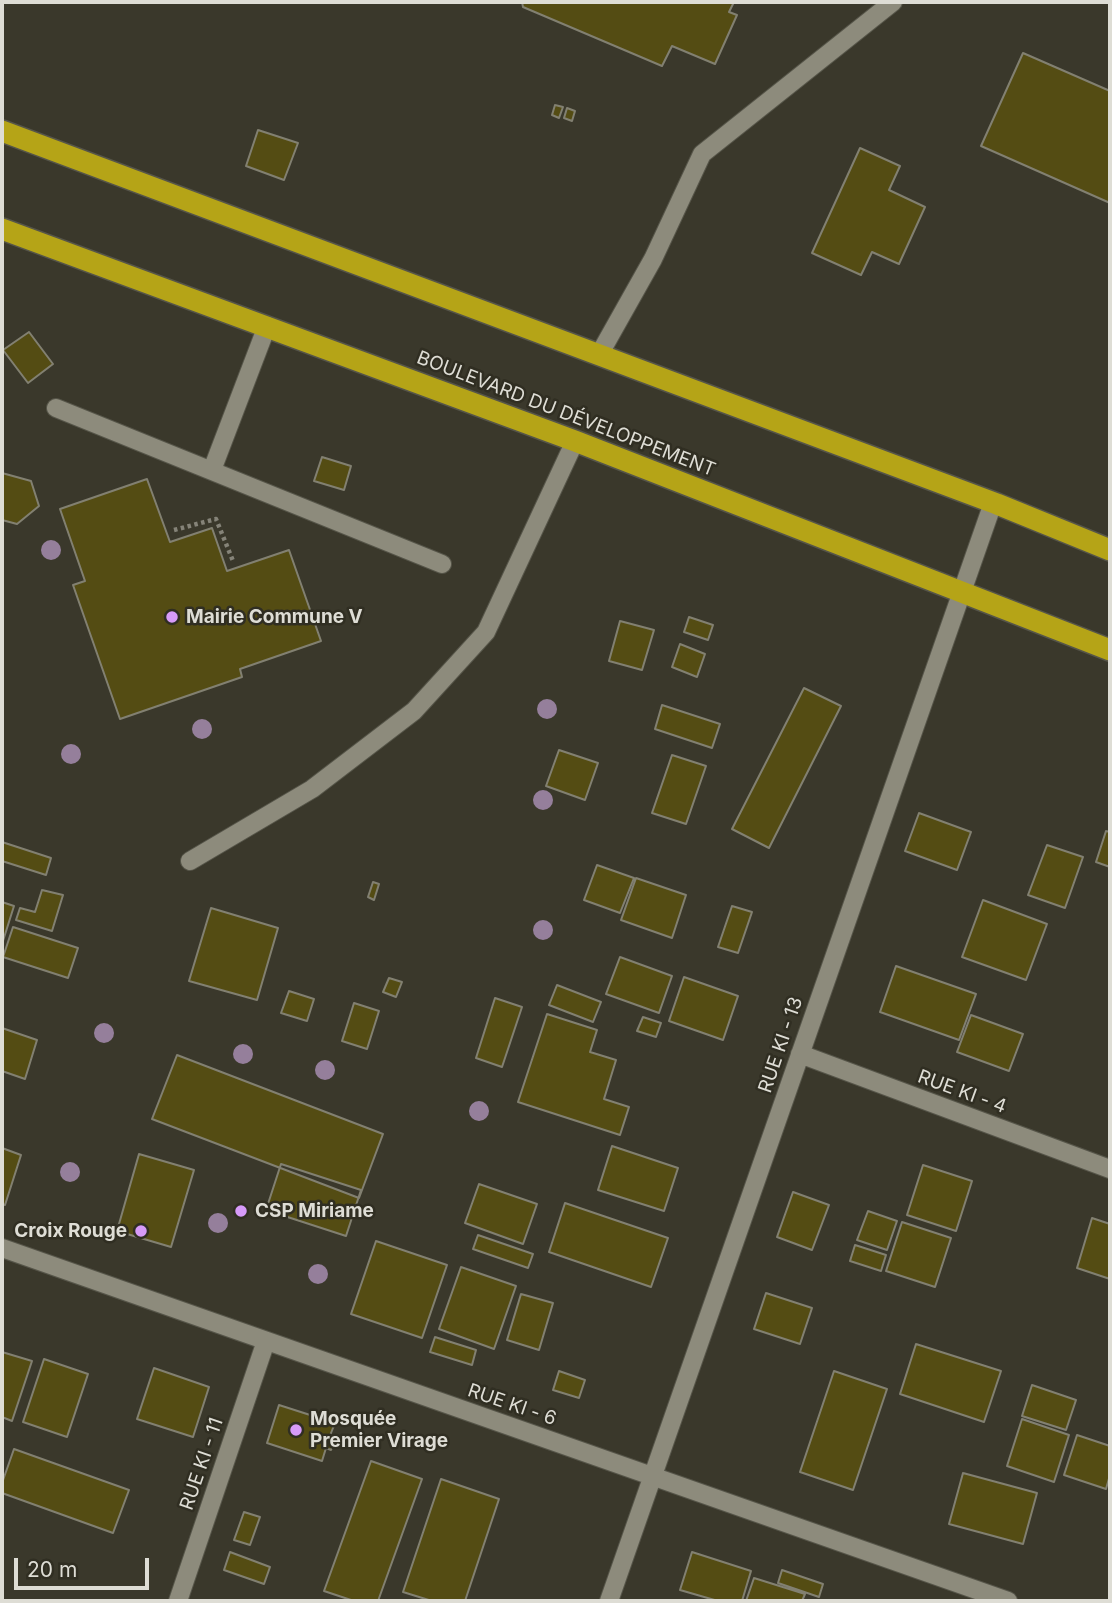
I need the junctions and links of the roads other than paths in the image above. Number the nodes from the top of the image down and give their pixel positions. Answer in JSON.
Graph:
{"nodes":[{"id":1,"x":893,"y":2,"type":"edge"},
{"id":2,"x":2,"y":131,"type":"edge"},
{"id":3,"x":2,"y":229,"type":"edge"},
{"id":4,"x":267,"y":326,"type":"junction"},
{"id":5,"x":599,"y":355,"type":"junction"},
{"id":6,"x":56,"y":408,"type":"dead end"},
{"id":7,"x":575,"y":441,"type":"junction"},
{"id":8,"x":212,"y":470,"type":"junction"},
{"id":9,"x":993,"y":503,"type":"junction"},
{"id":10,"x":1110,"y":550,"type":"edge"},
{"id":11,"x":442,"y":565,"type":"dead end"},
{"id":12,"x":963,"y":590,"type":"junction"},
{"id":13,"x":1110,"y":650,"type":"edge"},
{"id":14,"x":190,"y":861,"type":"dead end"},
{"id":15,"x":800,"y":1054,"type":"junction"},
{"id":16,"x":1110,"y":1169,"type":"edge"},
{"id":17,"x":2,"y":1248,"type":"edge"},
{"id":18,"x":266,"y":1341,"type":"junction"},
{"id":19,"x":652,"y":1476,"type":"junction"},
{"id":20,"x":177,"y":1601,"type":"edge"},
{"id":21,"x":609,"y":1601,"type":"edge"},
{"id":22,"x":1008,"y":1601,"type":"edge"}],
"edges":[{"from":1,"to":5,"type":"street"},
{"from":2,"to":5,"type":"highway"},
{"from":3,"to":4,"type":"highway","name":"BOULEVARD DU DÉVELOPPEMENT"},
{"from":4,"to":7,"type":"highway","name":"BOULEVARD DU DÉVELOPPEMENT"},
{"from":4,"to":8,"type":"street"},
{"from":5,"to":9,"type":"highway"},
{"from":6,"to":8,"type":"street"},
{"from":7,"to":12,"type":"highway","name":"BOULEVARD DU DÉVELOPPEMENT"},
{"from":7,"to":14,"type":"street"},
{"from":8,"to":11,"type":"street"},
{"from":9,"to":10,"type":"highway"},
{"from":9,"to":12,"type":"street","name":"RUE KI - 13"},
{"from":12,"to":13,"type":"highway","name":"BOULEVARD DU DÉVELOPPEMENT"},
{"from":12,"to":15,"type":"street","name":"RUE KI - 13"},
{"from":15,"to":16,"type":"street","name":"RUE KI - 4"},
{"from":15,"to":19,"type":"street","name":"RUE KI - 13"},
{"from":17,"to":18,"type":"street","name":"RUE KI - 6"},
{"from":18,"to":19,"type":"street","name":"RUE KI - 6"},
{"from":18,"to":20,"type":"street","name":"RUE KI - 11"},
{"from":19,"to":21,"type":"street","name":"RUE KI - 13"},
{"from":19,"to":22,"type":"street","name":"RUE KI - 6"}]}
